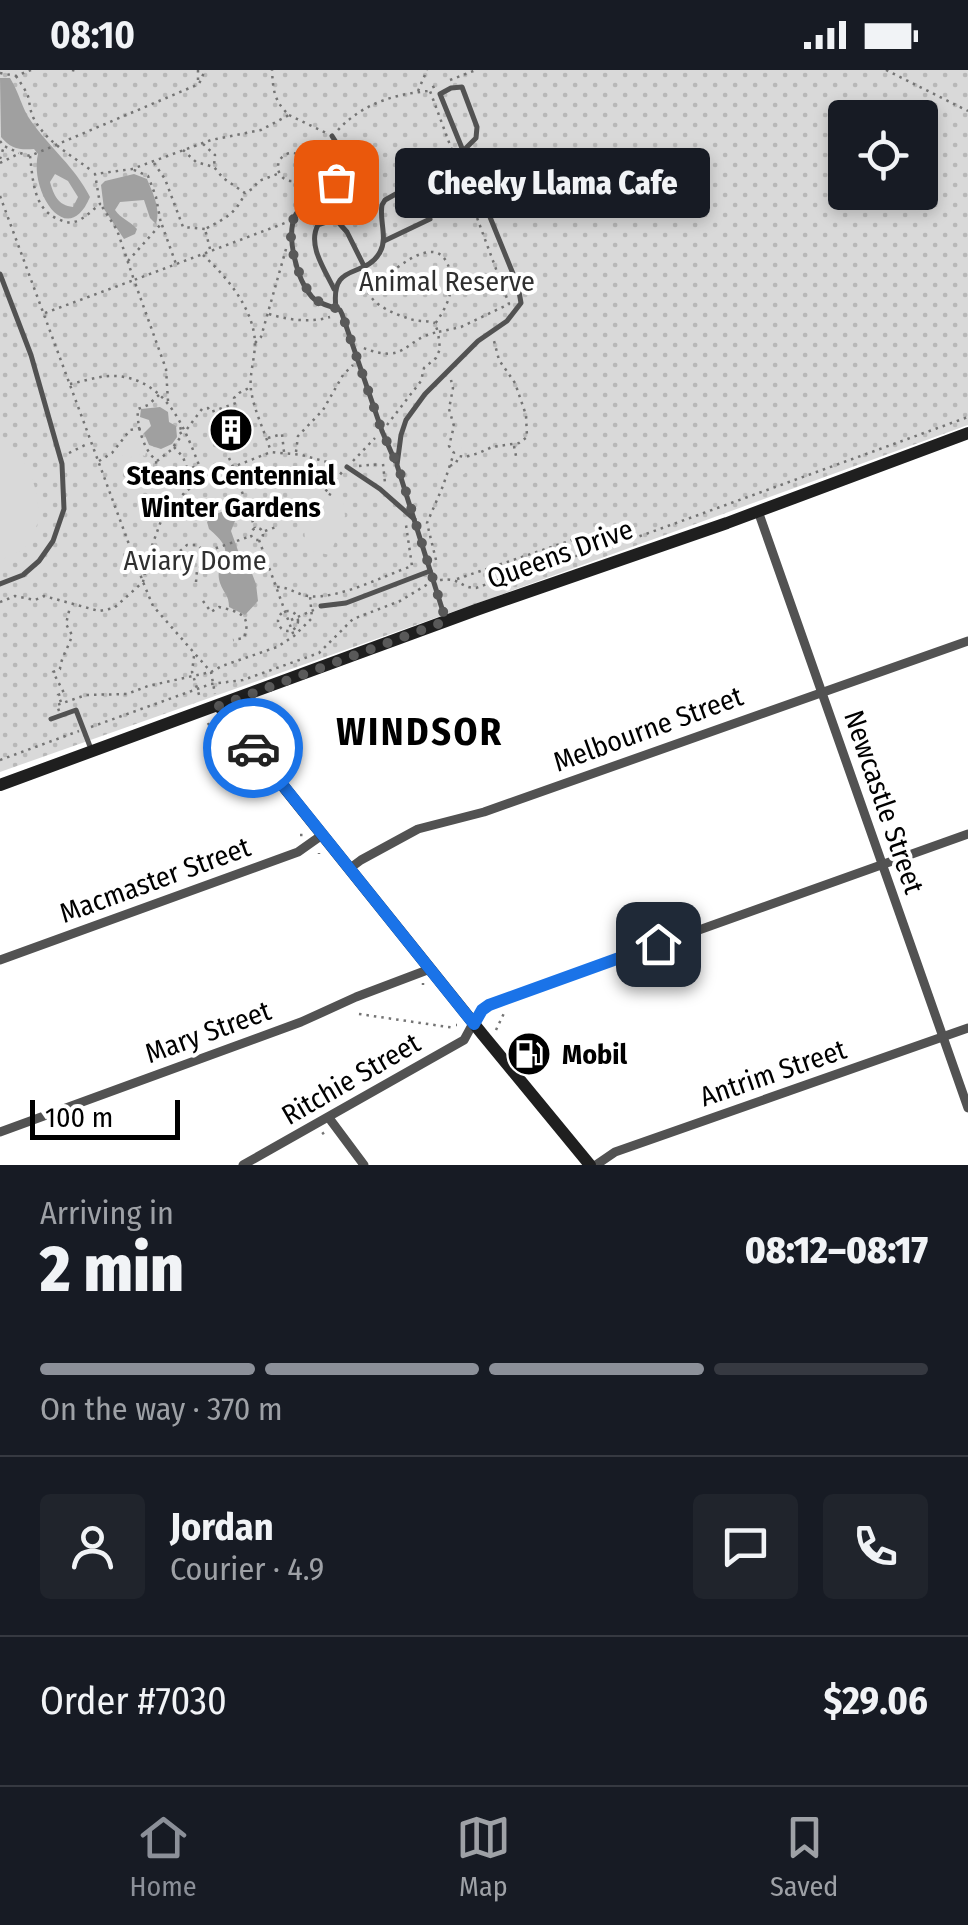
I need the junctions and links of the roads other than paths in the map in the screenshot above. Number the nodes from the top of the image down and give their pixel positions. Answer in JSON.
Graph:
{"nodes":[{"id":1,"x":332,"y":136,"type":"road end"},
{"id":2,"x":464,"y":150,"type":"junction"},
{"id":3,"x":404,"y":190,"type":"dead end"},
{"id":4,"x":430,"y":220,"type":"dead end"},
{"id":5,"x":384,"y":241,"type":"junction"},
{"id":6,"x":364,"y":266,"type":"junction"},
{"id":7,"x":0,"y":274,"type":"edge"},
{"id":8,"x":335,"y":291,"type":"junction"},
{"id":9,"x":336,"y":308,"type":"junction"},
{"id":10,"x":968,"y":433,"type":"edge"},
{"id":11,"x":398,"y":466,"type":"junction"},
{"id":12,"x":346,"y":467,"type":"road end"},
{"id":13,"x":758,"y":511,"type":"junction"},
{"id":14,"x":416,"y":521,"type":"junction"},
{"id":15,"x":434,"y":569,"type":"junction"},
{"id":16,"x":0,"y":584,"type":"edge"},
{"id":17,"x":321,"y":606,"type":"road end"},
{"id":18,"x":446,"y":621,"type":"junction"},
{"id":19,"x":968,"y":641,"type":"edge"},
{"id":20,"x":822,"y":692,"type":"junction"},
{"id":21,"x":219,"y":706,"type":"junction"},
{"id":22,"x":50,"y":719,"type":"dead end"},
{"id":23,"x":92,"y":752,"type":"junction"},
{"id":24,"x":0,"y":785,"type":"edge"},
{"id":25,"x":968,"y":834,"type":"edge"},
{"id":26,"x":322,"y":835,"type":"junction"},
{"id":27,"x":882,"y":864,"type":"junction"},
{"id":28,"x":349,"y":869,"type":"junction"},
{"id":29,"x":0,"y":960,"type":"edge"},
{"id":30,"x":430,"y":968,"type":"junction"},
{"id":31,"x":474,"y":1024,"type":"junction"},
{"id":32,"x":968,"y":1028,"type":"edge"},
{"id":33,"x":943,"y":1036,"type":"junction"},
{"id":34,"x":968,"y":1108,"type":"edge"},
{"id":35,"x":328,"y":1118,"type":"junction"},
{"id":36,"x":0,"y":1132,"type":"edge"},
{"id":37,"x":243,"y":1165,"type":"edge"},
{"id":38,"x":364,"y":1165,"type":"edge"},
{"id":39,"x":593,"y":1165,"type":"edge"}],
"edges":[{"from":1,"to":9,"type":"lane"},
{"from":2,"to":2,"type":"lane"},
{"from":2,"to":11,"type":"lane"},
{"from":3,"to":5,"type":"lane"},
{"from":4,"to":5,"type":"lane"},
{"from":5,"to":6,"type":"lane"},
{"from":6,"to":8,"type":"lane"},
{"from":6,"to":8,"type":"lane"},
{"from":7,"to":16,"type":"lane"},
{"from":8,"to":9,"type":"lane"},
{"from":9,"to":11,"type":"lane"},
{"from":10,"to":13,"type":"main road","name":"Queens Drive"},
{"from":11,"to":14,"type":"lane"},
{"from":12,"to":14,"type":"lane"},
{"from":13,"to":18,"type":"main road","name":"Queens Drive"},
{"from":13,"to":20,"type":"street","name":"Newcastle Street"},
{"from":14,"to":15,"type":"lane"},
{"from":15,"to":17,"type":"lane"},
{"from":15,"to":18,"type":"lane"},
{"from":18,"to":21,"type":"main road","name":"Queens Drive"},
{"from":19,"to":20,"type":"street","name":"Melbourne Street"},
{"from":20,"to":27,"type":"street","name":"Newcastle Street"},
{"from":20,"to":28,"type":"street","name":"Melbourne Street"},
{"from":21,"to":23,"type":"main road","name":"Queens Drive"},
{"from":21,"to":26,"type":"main road"},
{"from":22,"to":23,"type":"lane"},
{"from":23,"to":24,"type":"main road","name":"Queens Drive"},
{"from":25,"to":27,"type":"street","name":"Ritchie Street"},
{"from":26,"to":28,"type":"main road"},
{"from":26,"to":29,"type":"street","name":"Macmaster Street"},
{"from":27,"to":31,"type":"street","name":"Ritchie Street"},
{"from":27,"to":33,"type":"street","name":"Newcastle Street"},
{"from":28,"to":30,"type":"main road"},
{"from":30,"to":31,"type":"main road"},
{"from":30,"to":36,"type":"street","name":"Mary Street"},
{"from":31,"to":35,"type":"street","name":"Ritchie Street"},
{"from":31,"to":39,"type":"main road"},
{"from":32,"to":33,"type":"street","name":"Antrim Street"},
{"from":33,"to":34,"type":"street","name":"Newcastle Street"},
{"from":33,"to":39,"type":"street","name":"Antrim Street"},
{"from":35,"to":37,"type":"street","name":"Ritchie Street"},
{"from":35,"to":38,"type":"street"}]}
